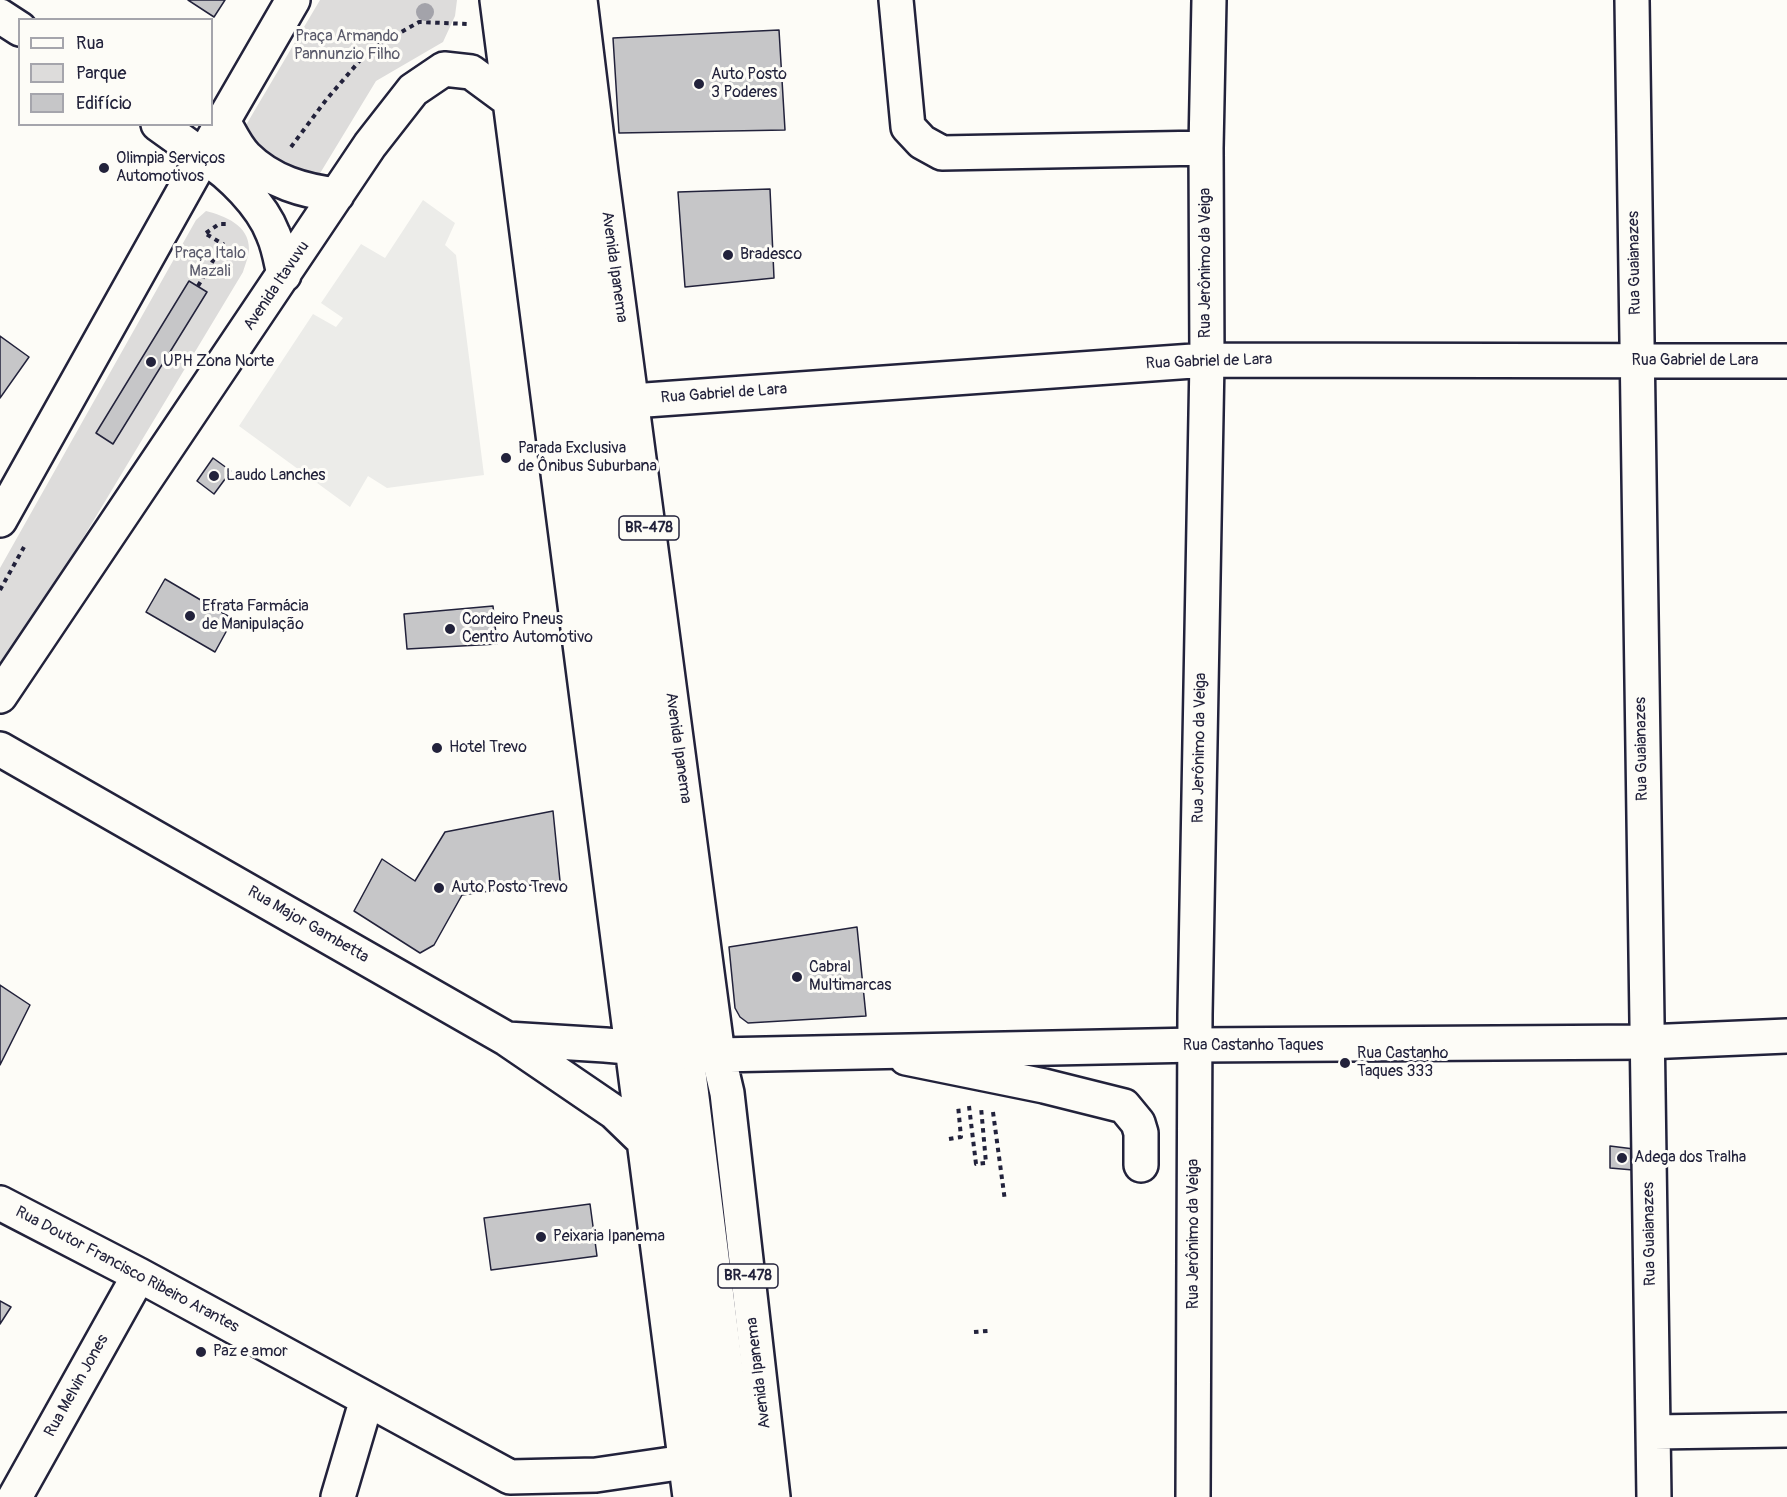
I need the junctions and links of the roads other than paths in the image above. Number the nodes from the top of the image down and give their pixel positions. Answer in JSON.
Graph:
{"nodes":[{"id":1,"x":293,"y":0,"type":"edge"},
{"id":2,"x":525,"y":0,"type":"edge"},
{"id":3,"x":555,"y":0,"type":"edge"},
{"id":4,"x":580,"y":0,"type":"edge"},
{"id":5,"x":1209,"y":0,"type":"edge"},
{"id":6,"x":1632,"y":0,"type":"edge"},
{"id":7,"x":896,"y":9,"type":"edge"},
{"id":8,"x":498,"y":14,"type":"edge"},
{"id":9,"x":0,"y":16,"type":"edge"},
{"id":10,"x":18,"y":28,"type":"edge"},
{"id":11,"x":509,"y":100,"type":"junction"},
{"id":12,"x":223,"y":121,"type":"junction"},
{"id":13,"x":161,"y":126,"type":"edge"},
{"id":14,"x":1206,"y":148,"type":"junction"},
{"id":15,"x":204,"y":157,"type":"junction"},
{"id":16,"x":337,"y":195,"type":"junction"},
{"id":17,"x":284,"y":275,"type":"junction"},
{"id":18,"x":1207,"y":360,"type":"junction"},
{"id":19,"x":1787,"y":361,"type":"edge"},
{"id":20,"x":1636,"y":362,"type":"junction"},
{"id":21,"x":632,"y":401,"type":"junction"},
{"id":22,"x":0,"y":520,"type":"edge"},
{"id":23,"x":0,"y":696,"type":"edge"},
{"id":24,"x":0,"y":749,"type":"edge"},
{"id":25,"x":1787,"y":1036,"type":"edge"},
{"id":26,"x":507,"y":1039,"type":"junction"},
{"id":27,"x":1646,"y":1042,"type":"junction"},
{"id":28,"x":1196,"y":1045,"type":"junction"},
{"id":29,"x":659,"y":1050,"type":"junction"},
{"id":30,"x":877,"y":1052,"type":"junction"},
{"id":31,"x":718,"y":1055,"type":"junction"},
{"id":32,"x":645,"y":1142,"type":"junction"},
{"id":33,"x":1141,"y":1165,"type":"dead end"},
{"id":34,"x":0,"y":1203,"type":"edge"},
{"id":35,"x":139,"y":1275,"type":"junction"},
{"id":36,"x":367,"y":1399,"type":"junction"},
{"id":37,"x":1787,"y":1430,"type":"edge"},
{"id":38,"x":1654,"y":1432,"type":"junction"},
{"id":39,"x":685,"y":1462,"type":"junction"},
{"id":40,"x":15,"y":1497,"type":"edge"},
{"id":41,"x":338,"y":1497,"type":"edge"},
{"id":42,"x":690,"y":1497,"type":"edge"},
{"id":43,"x":714,"y":1497,"type":"edge"},
{"id":44,"x":742,"y":1497,"type":"edge"},
{"id":45,"x":773,"y":1497,"type":"edge"},
{"id":46,"x":1193,"y":1497,"type":"edge"},
{"id":47,"x":1654,"y":1497,"type":"edge"}],
"edges":[{"from":1,"to":12,"type":"main road"},
{"from":2,"to":29,"type":"main road"},
{"from":3,"to":29,"type":"main road"},
{"from":4,"to":21,"type":"main road","name":"Avenida Ipanema","number":"BR-478"},
{"from":5,"to":14,"type":"main road","name":"Rua Jerônimo da Veiga"},
{"from":6,"to":20,"type":"main road","name":"Rua Guaianazes"},
{"from":7,"to":14,"type":"main road"},
{"from":8,"to":11,"type":"main road"},
{"from":9,"to":10,"type":"main road"},
{"from":11,"to":16,"type":"main road","name":"Avenida Itavuvu"},
{"from":11,"to":29,"type":"main road"},
{"from":12,"to":15,"type":"main road"},
{"from":12,"to":16,"type":"main road"},
{"from":13,"to":15,"type":"main road"},
{"from":14,"to":18,"type":"main road","name":"Rua Jerônimo da Veiga"},
{"from":15,"to":17,"type":"main road"},
{"from":15,"to":22,"type":"main road"},
{"from":16,"to":17,"type":"main road","name":"Avenida Itavuvu"},
{"from":17,"to":23,"type":"main road","name":"Avenida Itavuvu"},
{"from":18,"to":20,"type":"main road","name":"Rua Gabriel de Lara"},
{"from":18,"to":21,"type":"main road","name":"Rua Gabriel de Lara"},
{"from":18,"to":28,"type":"main road","name":"Rua Jerônimo da Veiga"},
{"from":19,"to":20,"type":"main road","name":"Rua Gabriel de Lara"},
{"from":20,"to":27,"type":"main road","name":"Rua Guaianazes"},
{"from":21,"to":31,"type":"main road","name":"Avenida Ipanema","number":"BR-478"},
{"from":24,"to":26,"type":"main road","name":"Rua Major Gambetta"},
{"from":25,"to":27,"type":"main road","name":"Rua Castanho Taques"},
{"from":26,"to":29,"type":"main road","name":"Rua Major Gambetta"},
{"from":26,"to":32,"type":"main road"},
{"from":27,"to":28,"type":"main road","name":"Rua Castanho Taques"},
{"from":27,"to":38,"type":"main road","name":"Rua Guaianazes"},
{"from":28,"to":30,"type":"main road","name":"Rua Castanho Taques"},
{"from":28,"to":46,"type":"main road","name":"Rua Jerônimo da Veiga"},
{"from":29,"to":31,"type":"main road","name":"Rua Major Gambetta"},
{"from":29,"to":32,"type":"main road"},
{"from":29,"to":43,"type":"main road"},
{"from":29,"to":44,"type":"main road"},
{"from":30,"to":31,"type":"main road","name":"Rua Castanho Taques"},
{"from":30,"to":33,"type":"main road"},
{"from":31,"to":45,"type":"main road","name":"Avenida Ipanema","number":"BR-478"},
{"from":32,"to":39,"type":"main road"},
{"from":34,"to":35,"type":"main road","name":"Rua Doutor Francisco Ribeiro Arantes"},
{"from":35,"to":36,"type":"main road","name":"Rua Doutor Francisco Ribeiro Arantes"},
{"from":35,"to":40,"type":"main road","name":"Rua Melvin Jones"},
{"from":36,"to":39,"type":"main road","name":"Rua Doutor Francisco Ribeiro Arantes"},
{"from":36,"to":41,"type":"main road"},
{"from":37,"to":38,"type":"main road"},
{"from":38,"to":47,"type":"main road","name":"Rua Guaianazes"},
{"from":39,"to":42,"type":"main road"}]}
